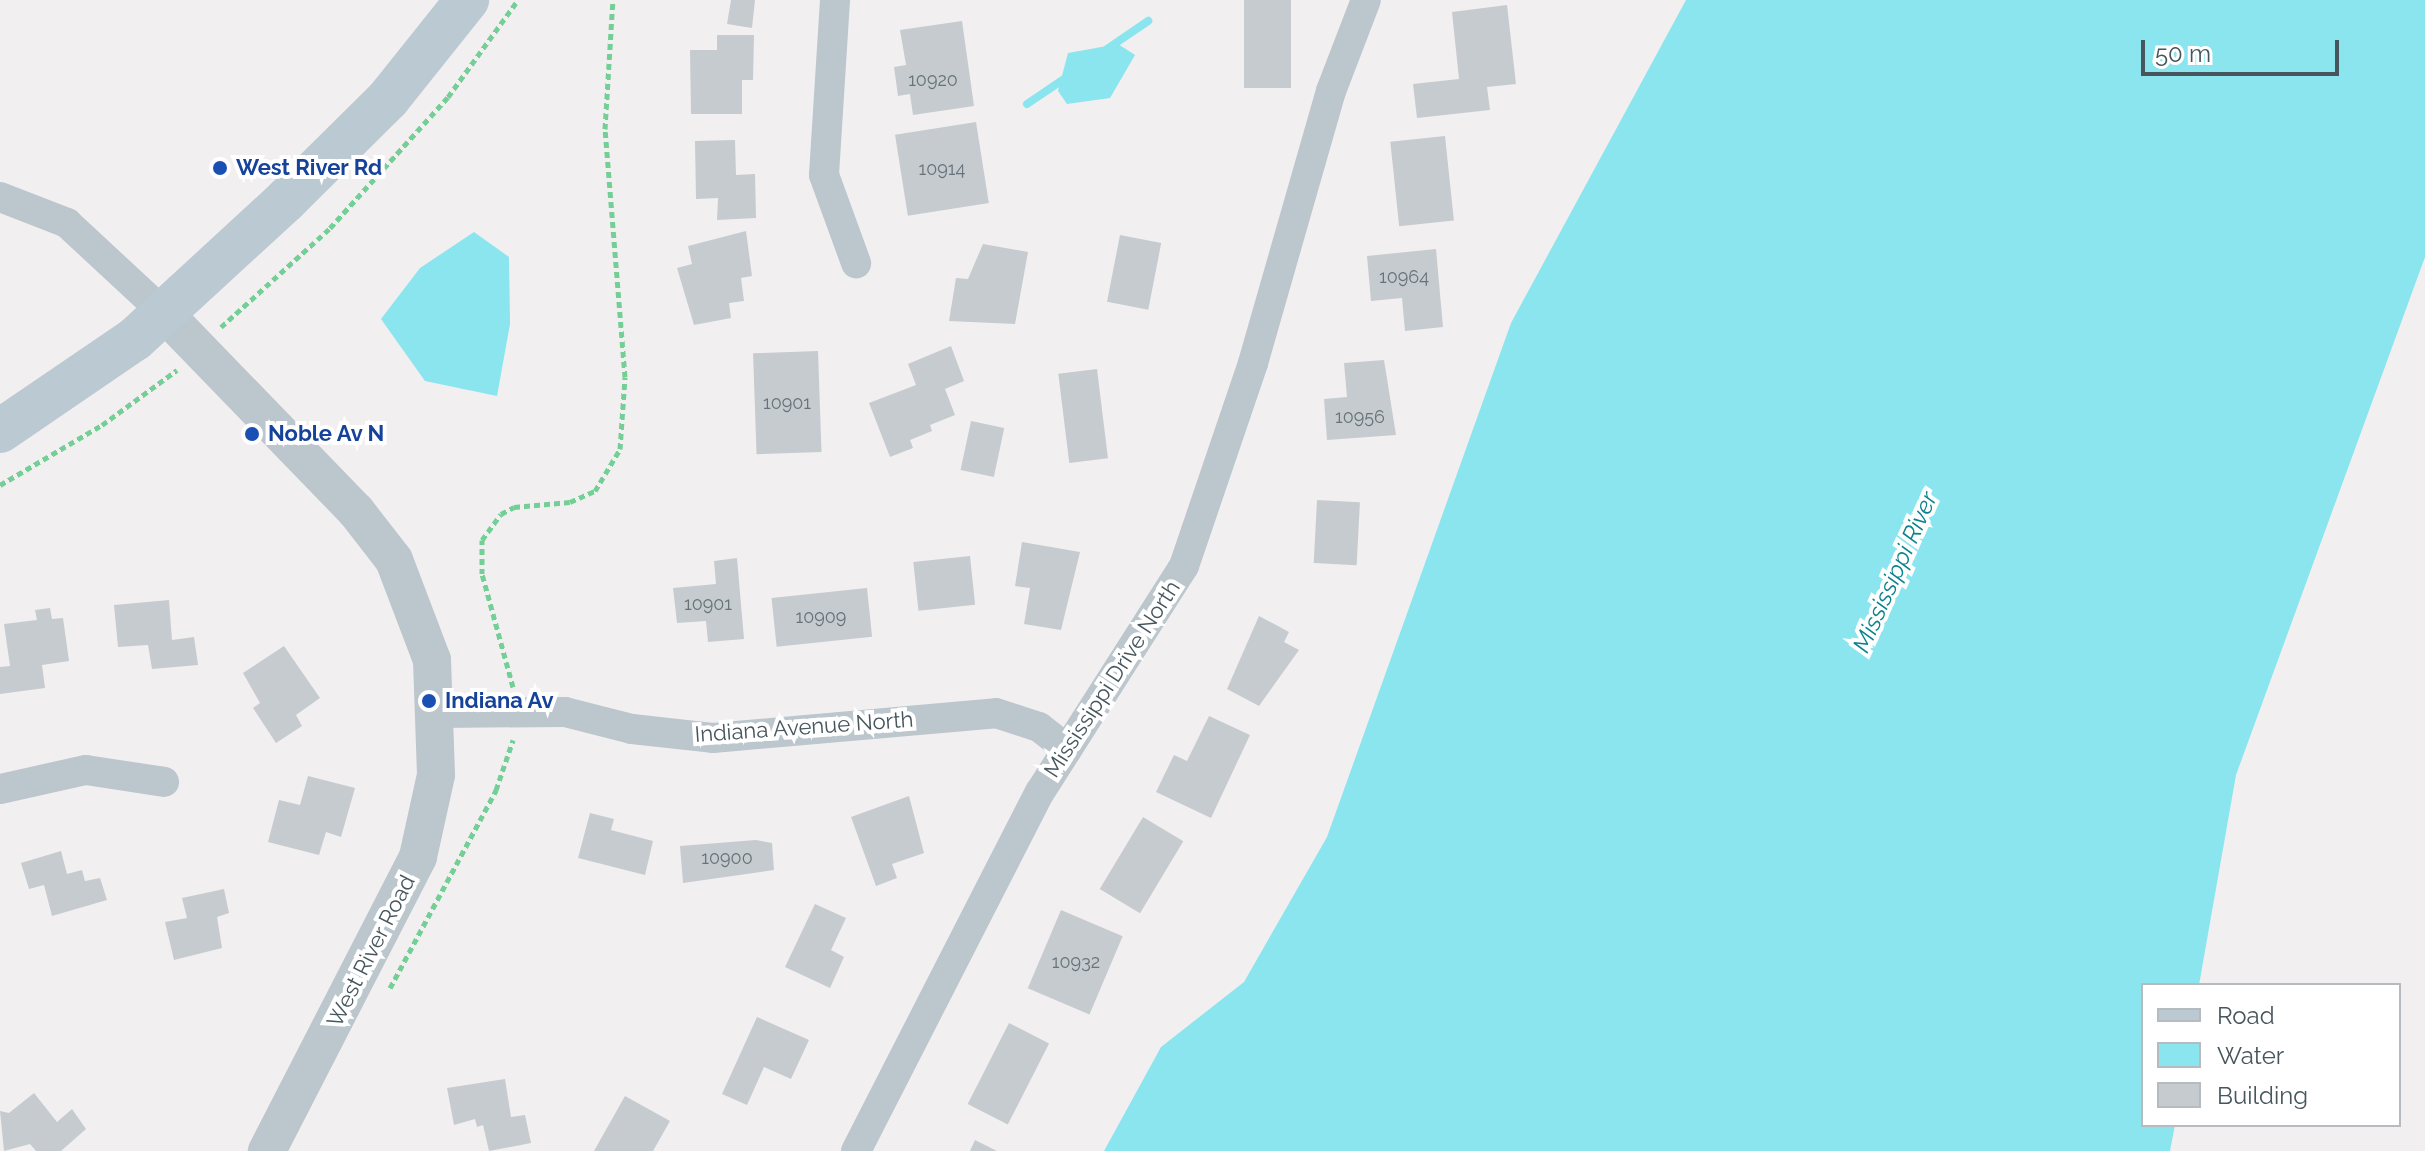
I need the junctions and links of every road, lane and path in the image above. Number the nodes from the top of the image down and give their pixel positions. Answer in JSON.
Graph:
{"nodes":[{"id":1,"x":467,"y":0,"type":"edge"},
{"id":2,"x":518,"y":0,"type":"edge"},
{"id":3,"x":613,"y":0,"type":"edge"},
{"id":4,"x":835,"y":0,"type":"edge"},
{"id":5,"x":1366,"y":0,"type":"edge"},
{"id":6,"x":0,"y":197,"type":"edge"},
{"id":7,"x":856,"y":263,"type":"dead end"},
{"id":8,"x":164,"y":313,"type":"junction"},
{"id":9,"x":225,"y":323,"type":"dead end"},
{"id":10,"x":178,"y":370,"type":"dead end"},
{"id":11,"x":0,"y":431,"type":"edge"},
{"id":12,"x":0,"y":485,"type":"edge"},
{"id":13,"x":514,"y":691,"type":"dead end"},
{"id":14,"x":438,"y":713,"type":"junction"},
{"id":15,"x":515,"y":727,"type":"dead end"},
{"id":16,"x":1067,"y":749,"type":"junction"},
{"id":17,"x":164,"y":782,"type":"dead end"},
{"id":18,"x":0,"y":789,"type":"edge"},
{"id":19,"x":384,"y":998,"type":"dead end"},
{"id":20,"x":267,"y":1151,"type":"edge"},
{"id":21,"x":856,"y":1151,"type":"edge"}],
"edges":[{"from":1,"to":8,"type":"main road"},
{"from":2,"to":9,"type":"path"},
{"from":3,"to":13,"type":"path"},
{"from":4,"to":7,"type":"street"},
{"from":5,"to":16,"type":"street","name":"Mississippi Drive North"},
{"from":6,"to":8,"type":"street"},
{"from":8,"to":11,"type":"main road"},
{"from":8,"to":14,"type":"street","name":"West River Road"},
{"from":10,"to":12,"type":"path"},
{"from":14,"to":16,"type":"street","name":"Indiana Avenue North"},
{"from":14,"to":20,"type":"street","name":"West River Road"},
{"from":15,"to":19,"type":"path"},
{"from":16,"to":21,"type":"street","name":"Mississippi Drive North"},
{"from":17,"to":18,"type":"street"}]}
